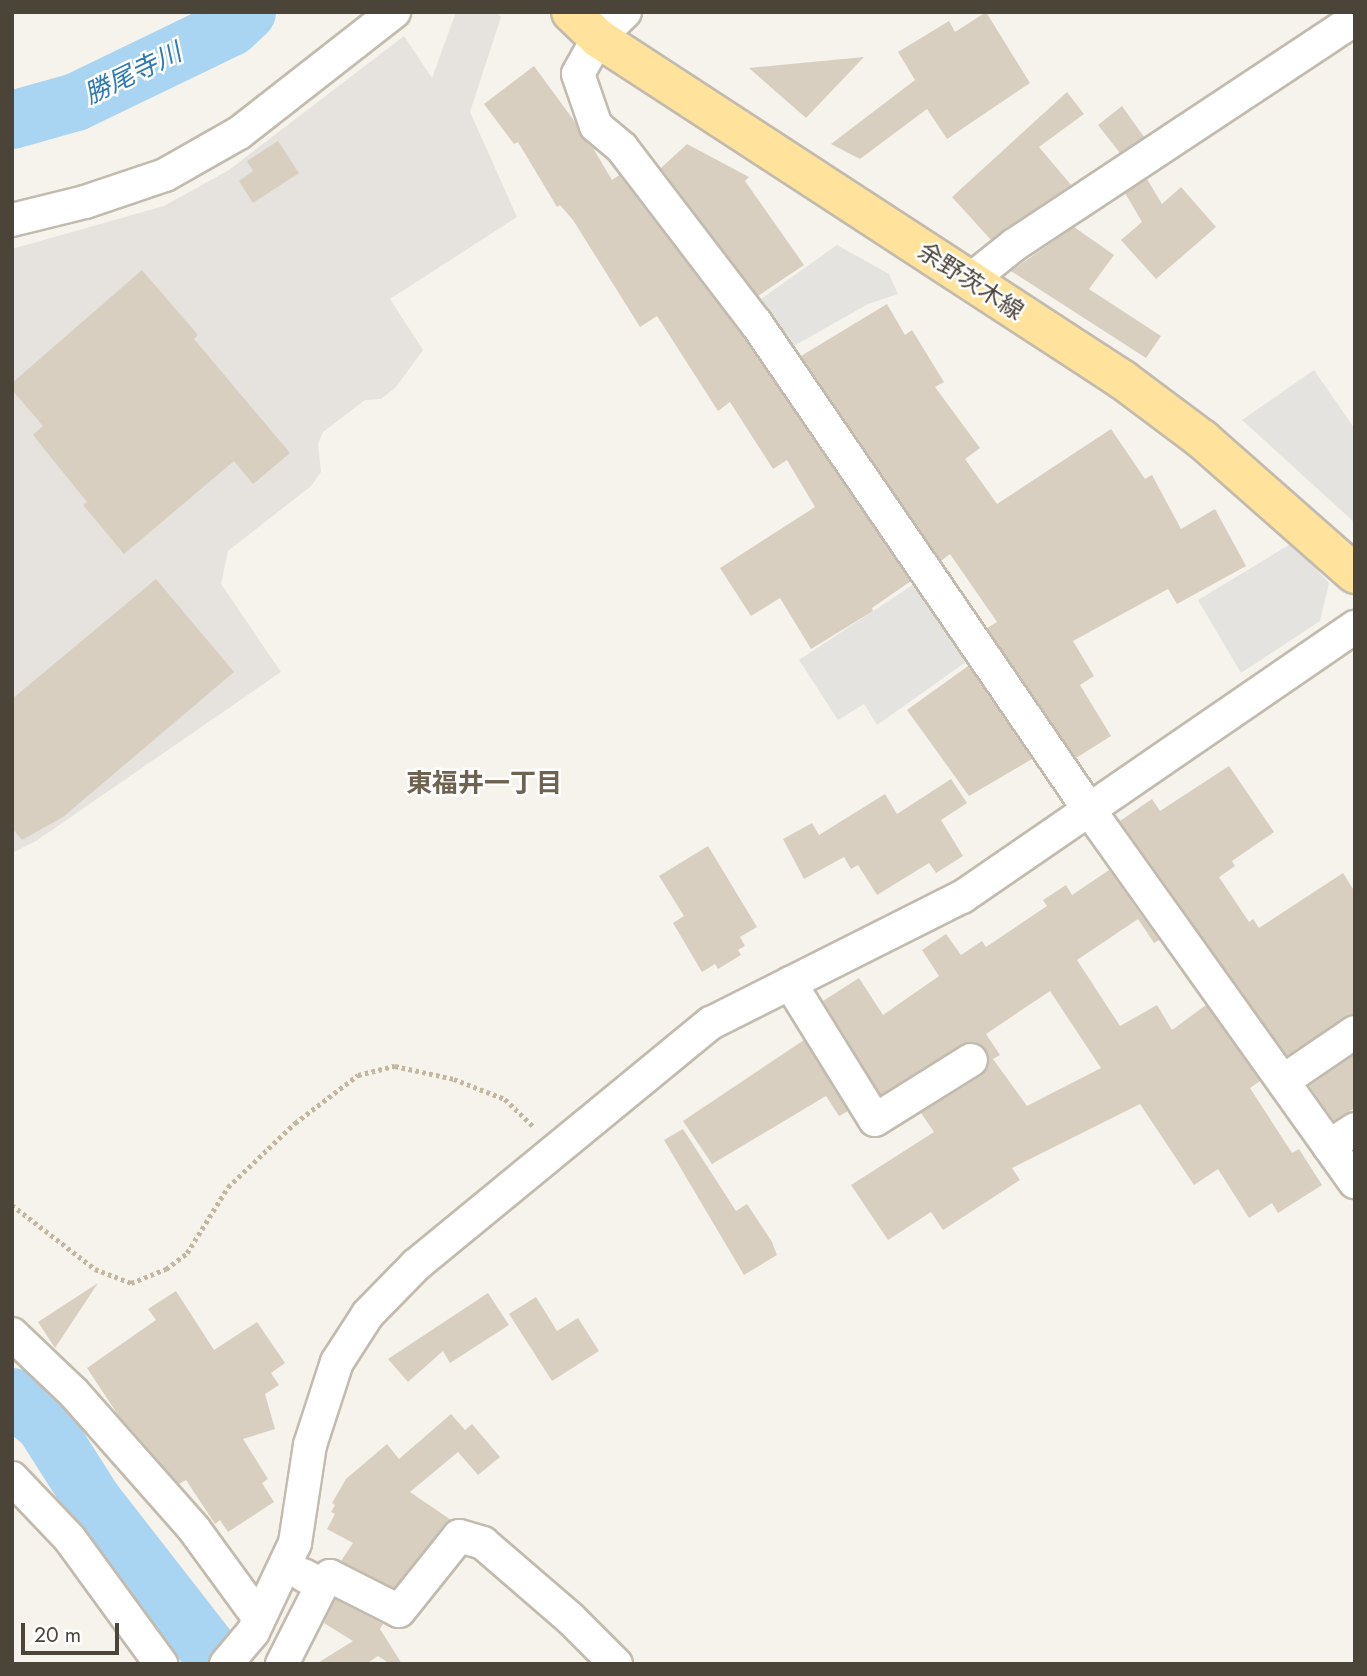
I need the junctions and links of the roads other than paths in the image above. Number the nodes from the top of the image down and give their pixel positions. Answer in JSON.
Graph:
{"nodes":[{"id":1,"x":394,"y":12,"type":"edge"},
{"id":2,"x":571,"y":12,"type":"edge"},
{"id":3,"x":1355,"y":19,"type":"edge"},
{"id":4,"x":611,"y":25,"type":"edge"},
{"id":5,"x":12,"y":220,"type":"edge"},
{"id":6,"x":970,"y":281,"type":"junction"},
{"id":7,"x":1355,"y":574,"type":"edge"},
{"id":8,"x":1355,"y":627,"type":"edge"},
{"id":9,"x":1090,"y":811,"type":"junction"},
{"id":10,"x":790,"y":983,"type":"junction"},
{"id":11,"x":1355,"y":1032,"type":"edge"},
{"id":12,"x":971,"y":1060,"type":"dead end"},
{"id":13,"x":1283,"y":1081,"type":"junction"},
{"id":14,"x":1355,"y":1129,"type":"edge"},
{"id":15,"x":1329,"y":1146,"type":"junction"},
{"id":16,"x":1355,"y":1182,"type":"edge"},
{"id":17,"x":12,"y":1334,"type":"edge"},
{"id":18,"x":12,"y":1478,"type":"edge"},
{"id":19,"x":285,"y":1565,"type":"junction"},
{"id":20,"x":322,"y":1585,"type":"junction"},
{"id":21,"x":256,"y":1625,"type":"junction"},
{"id":22,"x":156,"y":1663,"type":"edge"},
{"id":23,"x":226,"y":1664,"type":"edge"},
{"id":24,"x":282,"y":1664,"type":"edge"},
{"id":25,"x":616,"y":1664,"type":"edge"}],
"edges":[{"from":1,"to":5,"type":"street"},
{"from":2,"to":4,"type":"main road","name":"余野茨木線"},
{"from":3,"to":6,"type":"street"},
{"from":4,"to":6,"type":"main road","name":"余野茨木線"},
{"from":4,"to":9,"type":"street"},
{"from":6,"to":7,"type":"main road","name":"余野茨木線"},
{"from":8,"to":9,"type":"street"},
{"from":9,"to":10,"type":"street"},
{"from":9,"to":13,"type":"street"},
{"from":10,"to":12,"type":"street"},
{"from":10,"to":19,"type":"street"},
{"from":11,"to":13,"type":"street"},
{"from":13,"to":15,"type":"street"},
{"from":14,"to":15,"type":"street"},
{"from":15,"to":16,"type":"street"},
{"from":17,"to":21,"type":"street"},
{"from":18,"to":22,"type":"street"},
{"from":19,"to":20,"type":"street"},
{"from":19,"to":21,"type":"street"},
{"from":20,"to":24,"type":"street"},
{"from":20,"to":25,"type":"street"},
{"from":21,"to":23,"type":"street"}]}
